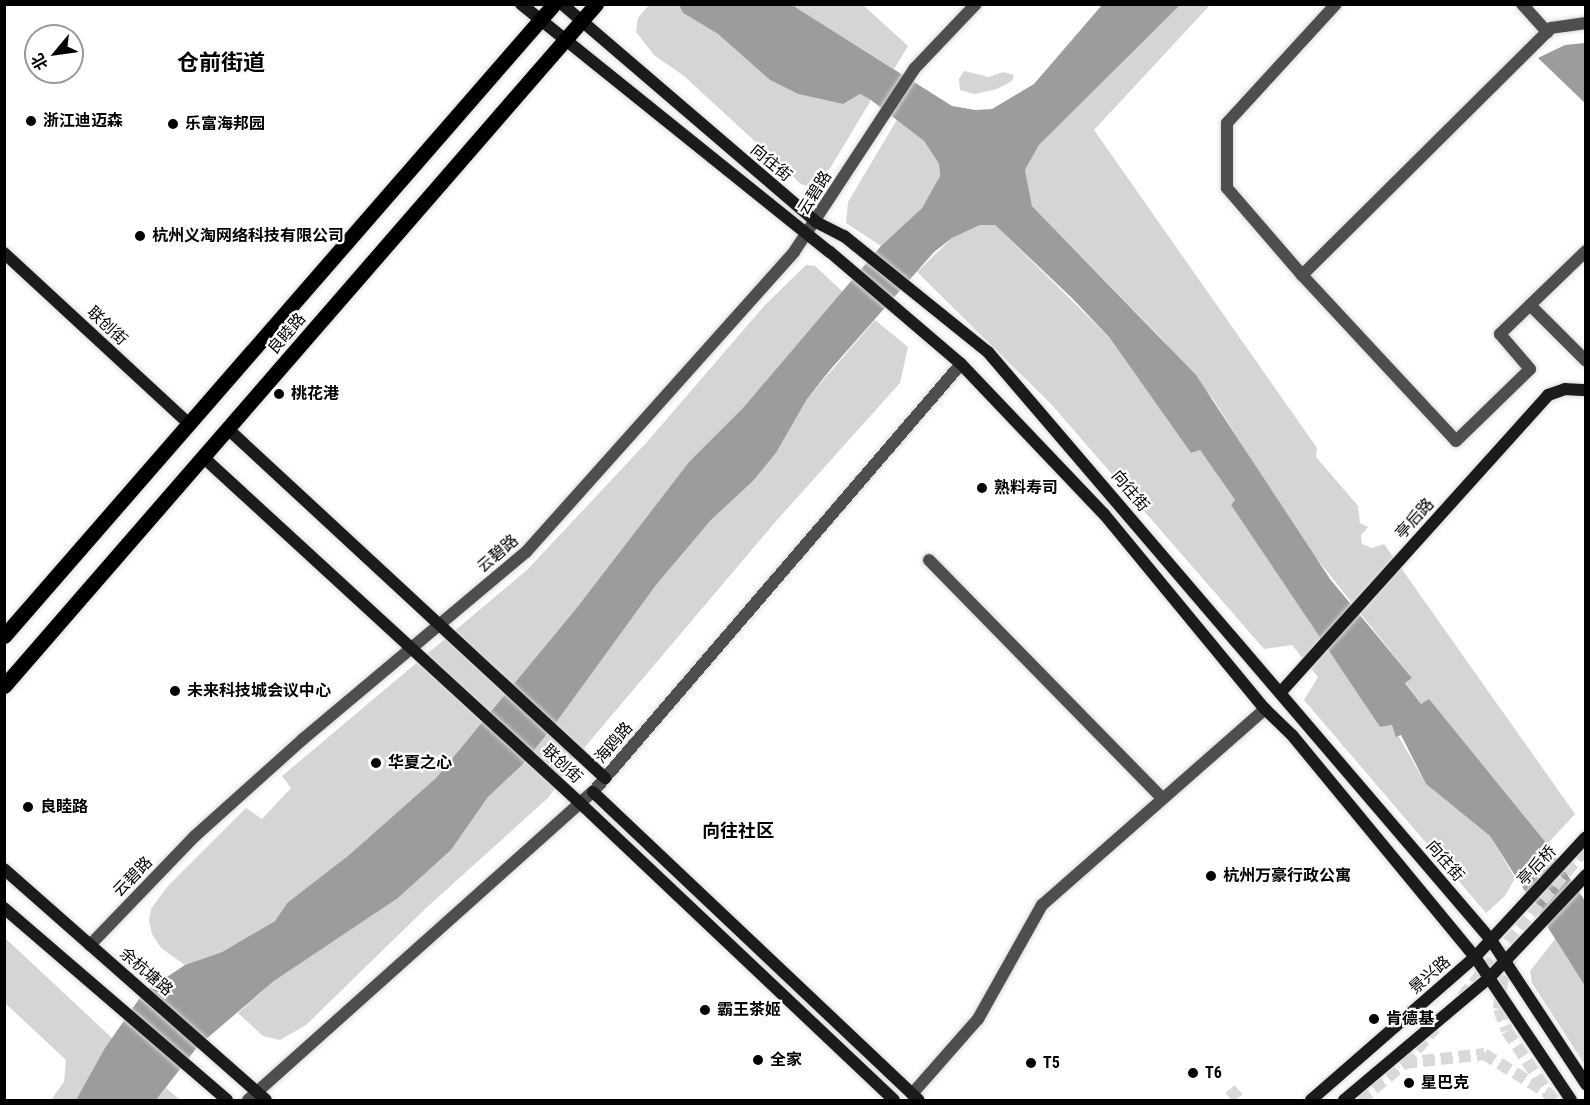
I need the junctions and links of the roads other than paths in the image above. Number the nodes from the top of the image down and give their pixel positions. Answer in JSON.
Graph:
{"nodes":[{"id":1,"x":521,"y":4,"type":"edge"},
{"id":2,"x":554,"y":4,"type":"edge"},
{"id":3,"x":562,"y":4,"type":"edge"},
{"id":4,"x":596,"y":4,"type":"edge"},
{"id":5,"x":976,"y":4,"type":"edge"},
{"id":6,"x":1336,"y":4,"type":"edge"},
{"id":7,"x":1522,"y":4,"type":"edge"},
{"id":8,"x":541,"y":20,"type":"junction"},
{"id":9,"x":581,"y":22,"type":"junction"},
{"id":10,"x":1586,"y":23,"type":"edge"},
{"id":11,"x":1547,"y":32,"type":"junction"},
{"id":12,"x":567,"y":40,"type":"junction"},
{"id":13,"x":816,"y":222,"type":"junction"},
{"id":14,"x":807,"y":236,"type":"junction"},
{"id":15,"x":1586,"y":251,"type":"edge"},
{"id":16,"x":4,"y":253,"type":"edge"},
{"id":17,"x":1302,"y":275,"type":"junction"},
{"id":18,"x":1530,"y":305,"type":"junction"},
{"id":19,"x":1586,"y":361,"type":"edge"},
{"id":20,"x":961,"y":363,"type":"junction"},
{"id":21,"x":1586,"y":390,"type":"edge"},
{"id":22,"x":188,"y":423,"type":"junction"},
{"id":23,"x":228,"y":429,"type":"junction"},
{"id":24,"x":203,"y":457,"type":"junction"},
{"id":25,"x":929,"y":560,"type":"dead end"},
{"id":26,"x":440,"y":625,"type":"junction"},
{"id":27,"x":4,"y":636,"type":"edge"},
{"id":28,"x":412,"y":648,"type":"junction"},
{"id":29,"x":4,"y":686,"type":"edge"},
{"id":30,"x":1280,"y":693,"type":"junction"},
{"id":31,"x":1265,"y":709,"type":"junction"},
{"id":32,"x":605,"y":778,"type":"junction"},
{"id":33,"x":593,"y":792,"type":"junction"},
{"id":34,"x":1162,"y":798,"type":"junction"},
{"id":35,"x":580,"y":803,"type":"junction"},
{"id":36,"x":1586,"y":837,"type":"edge"},
{"id":37,"x":4,"y":869,"type":"edge"},
{"id":38,"x":1586,"y":875,"type":"edge"},
{"id":39,"x":4,"y":908,"type":"edge"},
{"id":40,"x":1512,"y":917,"type":"joint"},
{"id":41,"x":1491,"y":940,"type":"junction"},
{"id":42,"x":90,"y":945,"type":"junction"},
{"id":43,"x":1475,"y":957,"type":"junction"},
{"id":44,"x":1506,"y":959,"type":"junction"},
{"id":45,"x":1490,"y":977,"type":"junction"},
{"id":46,"x":1586,"y":1084,"type":"edge"},
{"id":47,"x":915,"y":1097,"type":"edge"},
{"id":48,"x":257,"y":1098,"type":"edge"},
{"id":49,"x":227,"y":1101,"type":"edge"},
{"id":50,"x":894,"y":1101,"type":"edge"},
{"id":51,"x":1311,"y":1101,"type":"edge"},
{"id":52,"x":1344,"y":1101,"type":"edge"},
{"id":53,"x":1571,"y":1101,"type":"edge"}],
"edges":[{"from":1,"to":8,"type":"street","name":"向往街"},
{"from":2,"to":8,"type":"main road","name":"良睦路"},
{"from":3,"to":9,"type":"street","name":"向往街"},
{"from":4,"to":9,"type":"main road","name":"良睦路"},
{"from":5,"to":13,"type":"street","name":"云碧路"},
{"from":6,"to":17,"type":"street"},
{"from":7,"to":11,"type":"street"},
{"from":8,"to":12,"type":"street","name":"向往街"},
{"from":8,"to":22,"type":"main road","name":"良睦路"},
{"from":9,"to":12,"type":"main road","name":"良睦路"},
{"from":9,"to":13,"type":"street","name":"向往街"},
{"from":10,"to":11,"type":"street"},
{"from":11,"to":17,"type":"street"},
{"from":12,"to":14,"type":"street","name":"向往街"},
{"from":12,"to":23,"type":"main road","name":"良睦路"},
{"from":13,"to":14,"type":"street","name":"云碧路"},
{"from":13,"to":30,"type":"street","name":"向往街"},
{"from":14,"to":20,"type":"street","name":"向往街"},
{"from":14,"to":26,"type":"street","name":"云碧路"},
{"from":15,"to":18,"type":"street"},
{"from":16,"to":22,"type":"street","name":"联创街"},
{"from":17,"to":18,"type":"street"},
{"from":18,"to":19,"type":"street"},
{"from":20,"to":31,"type":"street"},
{"from":20,"to":32,"type":"street","name":"海鸥路"},
{"from":21,"to":30,"type":"street","name":"亭后路"},
{"from":22,"to":27,"type":"main road","name":"良睦路"},
{"from":23,"to":24,"type":"main road","name":"良睦路"},
{"from":23,"to":26,"type":"street","name":"联创街"},
{"from":24,"to":28,"type":"street","name":"联创街"},
{"from":24,"to":29,"type":"main road","name":"良睦路"},
{"from":25,"to":34,"type":"street"},
{"from":26,"to":28,"type":"street","name":"云碧路"},
{"from":26,"to":32,"type":"street","name":"联创街"},
{"from":28,"to":35,"type":"street","name":"联创街"},
{"from":28,"to":42,"type":"street","name":"云碧路"},
{"from":30,"to":41,"type":"street","name":"向往街"},
{"from":31,"to":34,"type":"street"},
{"from":31,"to":43,"type":"street"},
{"from":32,"to":33,"type":"street","name":"海鸥路"},
{"from":33,"to":35,"type":"street","name":"海鸥路"},
{"from":33,"to":47,"type":"street","name":"联创街"},
{"from":34,"to":47,"type":"street"},
{"from":35,"to":48,"type":"street","name":"海鸥路"},
{"from":35,"to":50,"type":"street","name":"联创街"},
{"from":36,"to":40,"type":"street","name":"亭后桥"},
{"from":37,"to":42,"type":"street","name":"余杭塘路"},
{"from":38,"to":44,"type":"street"},
{"from":39,"to":49,"type":"street"},
{"from":40,"to":41,"type":"street","name":"景兴路"},
{"from":41,"to":43,"type":"street","name":"景兴路"},
{"from":41,"to":44,"type":"street","name":"向往街"},
{"from":42,"to":48,"type":"street","name":"余杭塘路"},
{"from":43,"to":45,"type":"street"},
{"from":43,"to":51,"type":"street","name":"景兴路"},
{"from":44,"to":45,"type":"street"},
{"from":44,"to":46,"type":"street","name":"向往街"},
{"from":45,"to":52,"type":"street"},
{"from":45,"to":53,"type":"street"}]}
